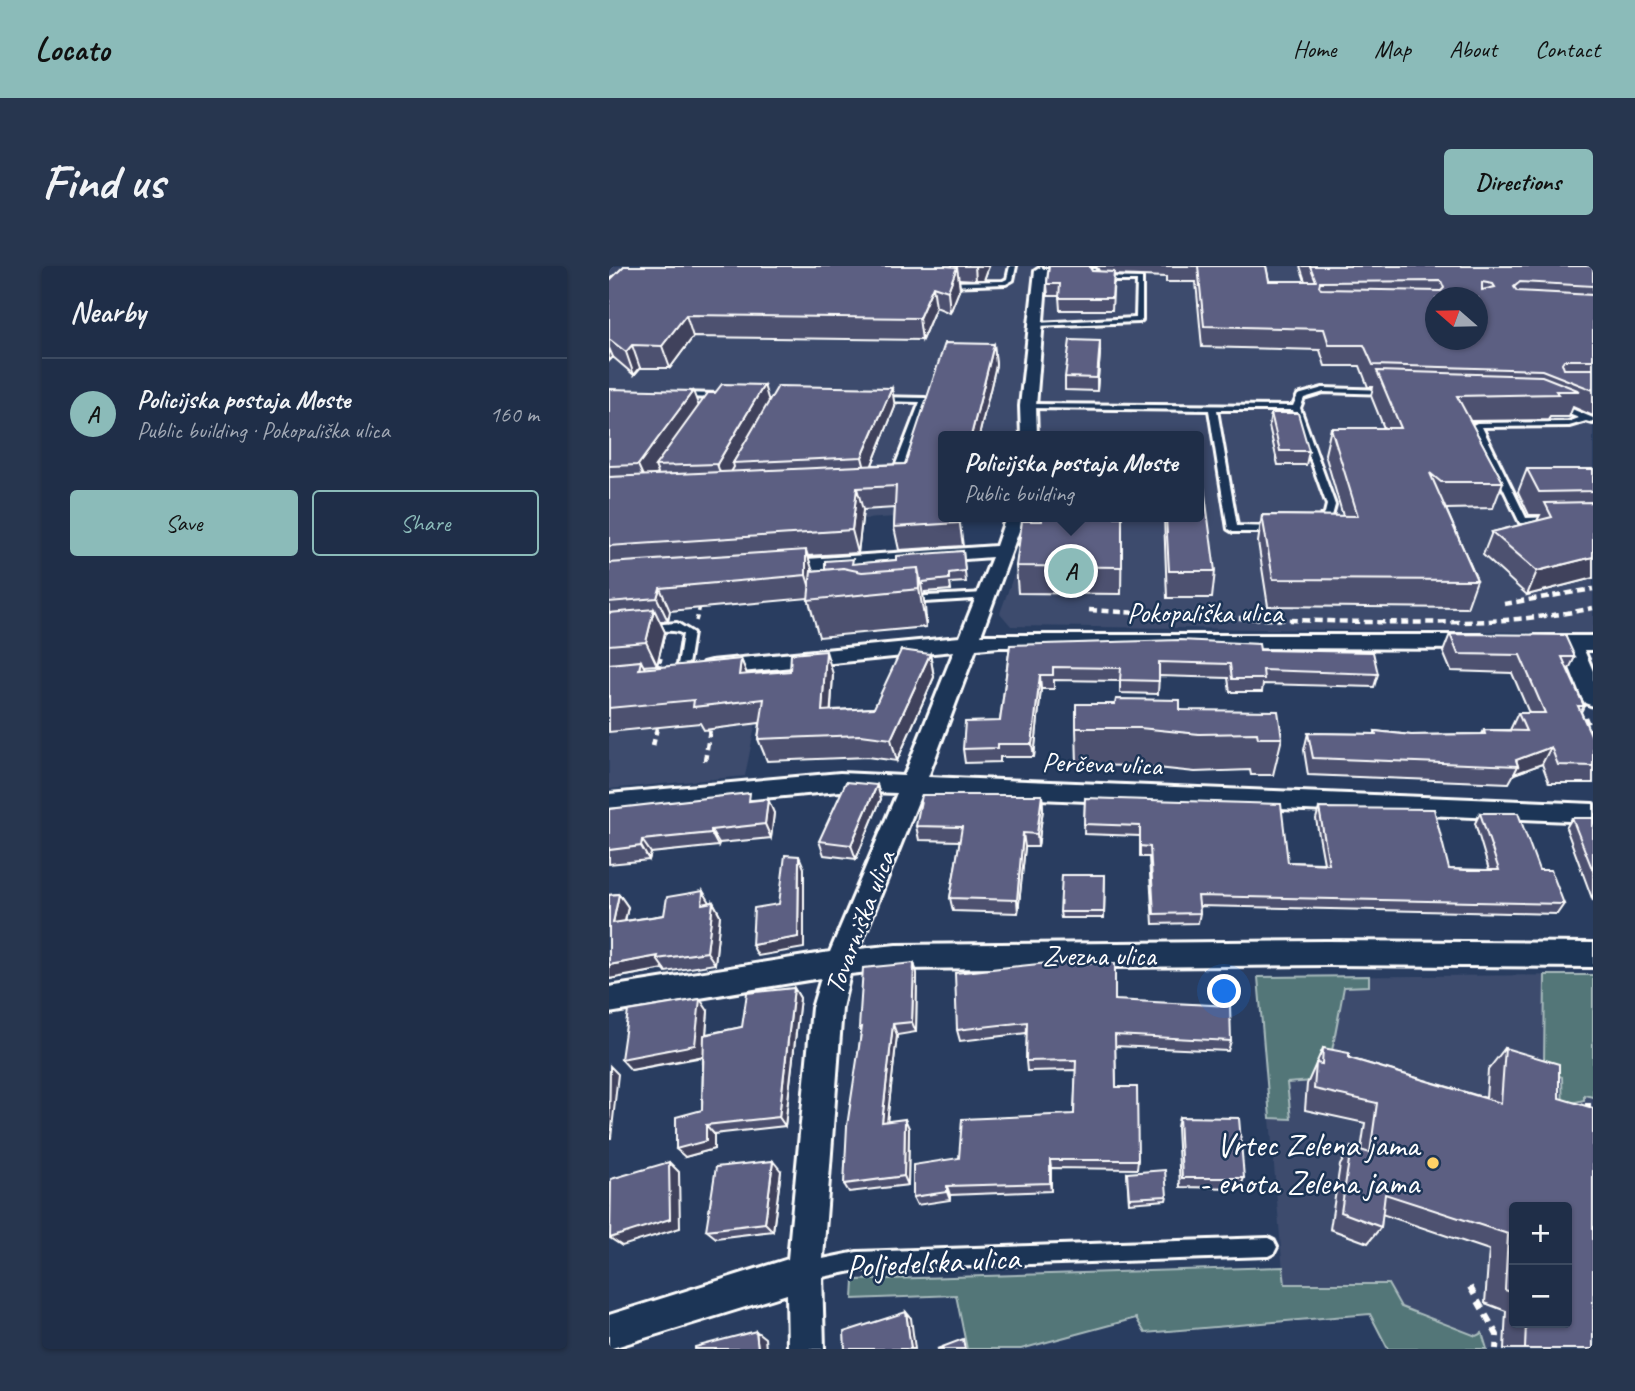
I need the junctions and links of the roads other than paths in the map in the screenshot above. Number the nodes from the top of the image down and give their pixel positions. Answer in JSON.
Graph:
{"nodes":[{"id":1,"x":1013,"y":266,"type":"edge"},
{"id":2,"x":1041,"y":271,"type":"joint"},
{"id":3,"x":936,"y":282,"type":"edge"},
{"id":4,"x":1036,"y":325,"type":"junction"},
{"id":5,"x":1392,"y":392,"type":"edge"},
{"id":6,"x":670,"y":394,"type":"edge"},
{"id":7,"x":719,"y":396,"type":"junction"},
{"id":8,"x":731,"y":396,"type":"edge"},
{"id":9,"x":872,"y":399,"type":"edge"},
{"id":10,"x":1545,"y":400,"type":"edge"},
{"id":11,"x":711,"y":406,"type":"edge"},
{"id":12,"x":1028,"y":406,"type":"junction"},
{"id":13,"x":1213,"y":408,"type":"junction"},
{"id":14,"x":1296,"y":408,"type":"junction"},
{"id":15,"x":1590,"y":420,"type":"edge"},
{"id":16,"x":1029,"y":431,"type":"edge"},
{"id":17,"x":880,"y":482,"type":"edge"},
{"id":18,"x":1565,"y":520,"type":"edge"},
{"id":19,"x":1013,"y":522,"type":"edge"},
{"id":20,"x":1280,"y":529,"type":"edge"},
{"id":21,"x":1304,"y":529,"type":"edge"},
{"id":22,"x":1004,"y":551,"type":"junction"},
{"id":23,"x":758,"y":568,"type":"edge"},
{"id":24,"x":986,"y":596,"type":"junction"},
{"id":25,"x":897,"y":601,"type":"edge"},
{"id":26,"x":632,"y":629,"type":"edge"},
{"id":27,"x":968,"y":642,"type":"junction"},
{"id":28,"x":1582,"y":643,"type":"edge"},
{"id":29,"x":660,"y":666,"type":"edge"},
{"id":30,"x":682,"y":671,"type":"junction"},
{"id":31,"x":1593,"y":698,"type":"edge"},
{"id":32,"x":913,"y":785,"type":"junction"},
{"id":33,"x":609,"y":803,"type":"edge"},
{"id":34,"x":1593,"y":813,"type":"edge"},
{"id":35,"x":1593,"y":955,"type":"edge"},
{"id":36,"x":839,"y":963,"type":"junction"},
{"id":37,"x":609,"y":1000,"type":"edge"},
{"id":38,"x":1268,"y":1247,"type":"dead end"},
{"id":39,"x":804,"y":1271,"type":"junction"},
{"id":40,"x":609,"y":1333,"type":"edge"},
{"id":41,"x":806,"y":1349,"type":"edge"}],
"edges":[{"from":1,"to":3,"type":"lane"},
{"from":2,"to":4,"type":"street"},
{"from":2,"to":4,"type":"lane"},
{"from":4,"to":12,"type":"street"},
{"from":5,"to":14,"type":"lane"},
{"from":6,"to":7,"type":"lane"},
{"from":7,"to":8,"type":"lane"},
{"from":7,"to":11,"type":"lane"},
{"from":9,"to":17,"type":"lane"},
{"from":10,"to":15,"type":"lane"},
{"from":12,"to":13,"type":"lane"},
{"from":12,"to":16,"type":"street"},
{"from":13,"to":14,"type":"lane"},
{"from":13,"to":20,"type":"lane"},
{"from":14,"to":21,"type":"lane"},
{"from":15,"to":18,"type":"lane"},
{"from":19,"to":22,"type":"street","name":"Tovarniška ulica"},
{"from":22,"to":23,"type":"street"},
{"from":22,"to":24,"type":"street","name":"Tovarniška ulica"},
{"from":24,"to":25,"type":"lane"},
{"from":24,"to":27,"type":"street","name":"Tovarniška ulica"},
{"from":26,"to":30,"type":"lane"},
{"from":27,"to":28,"type":"street","name":"Pokopališka ulica"},
{"from":27,"to":30,"type":"street","name":"Pokopališka ulica"},
{"from":27,"to":32,"type":"street","name":"Tovarniška ulica"},
{"from":28,"to":31,"type":"street"},
{"from":29,"to":30,"type":"street","name":"Pokopališka ulica"},
{"from":32,"to":33,"type":"street","name":"Perčeva ulica"},
{"from":32,"to":34,"type":"street","name":"Perčeva ulica"},
{"from":32,"to":36,"type":"street","name":"Tovarniška ulica"},
{"from":35,"to":36,"type":"street","name":"Zvezna ulica"},
{"from":36,"to":37,"type":"street","name":"Zvezna ulica"},
{"from":36,"to":39,"type":"street","name":"Tovarniška ulica"},
{"from":38,"to":39,"type":"lane","name":"Poljedelska ulica"},
{"from":39,"to":40,"type":"street","name":"Poljedelska ulica"},
{"from":39,"to":41,"type":"street","name":"Tovarniška ulica"}]}
